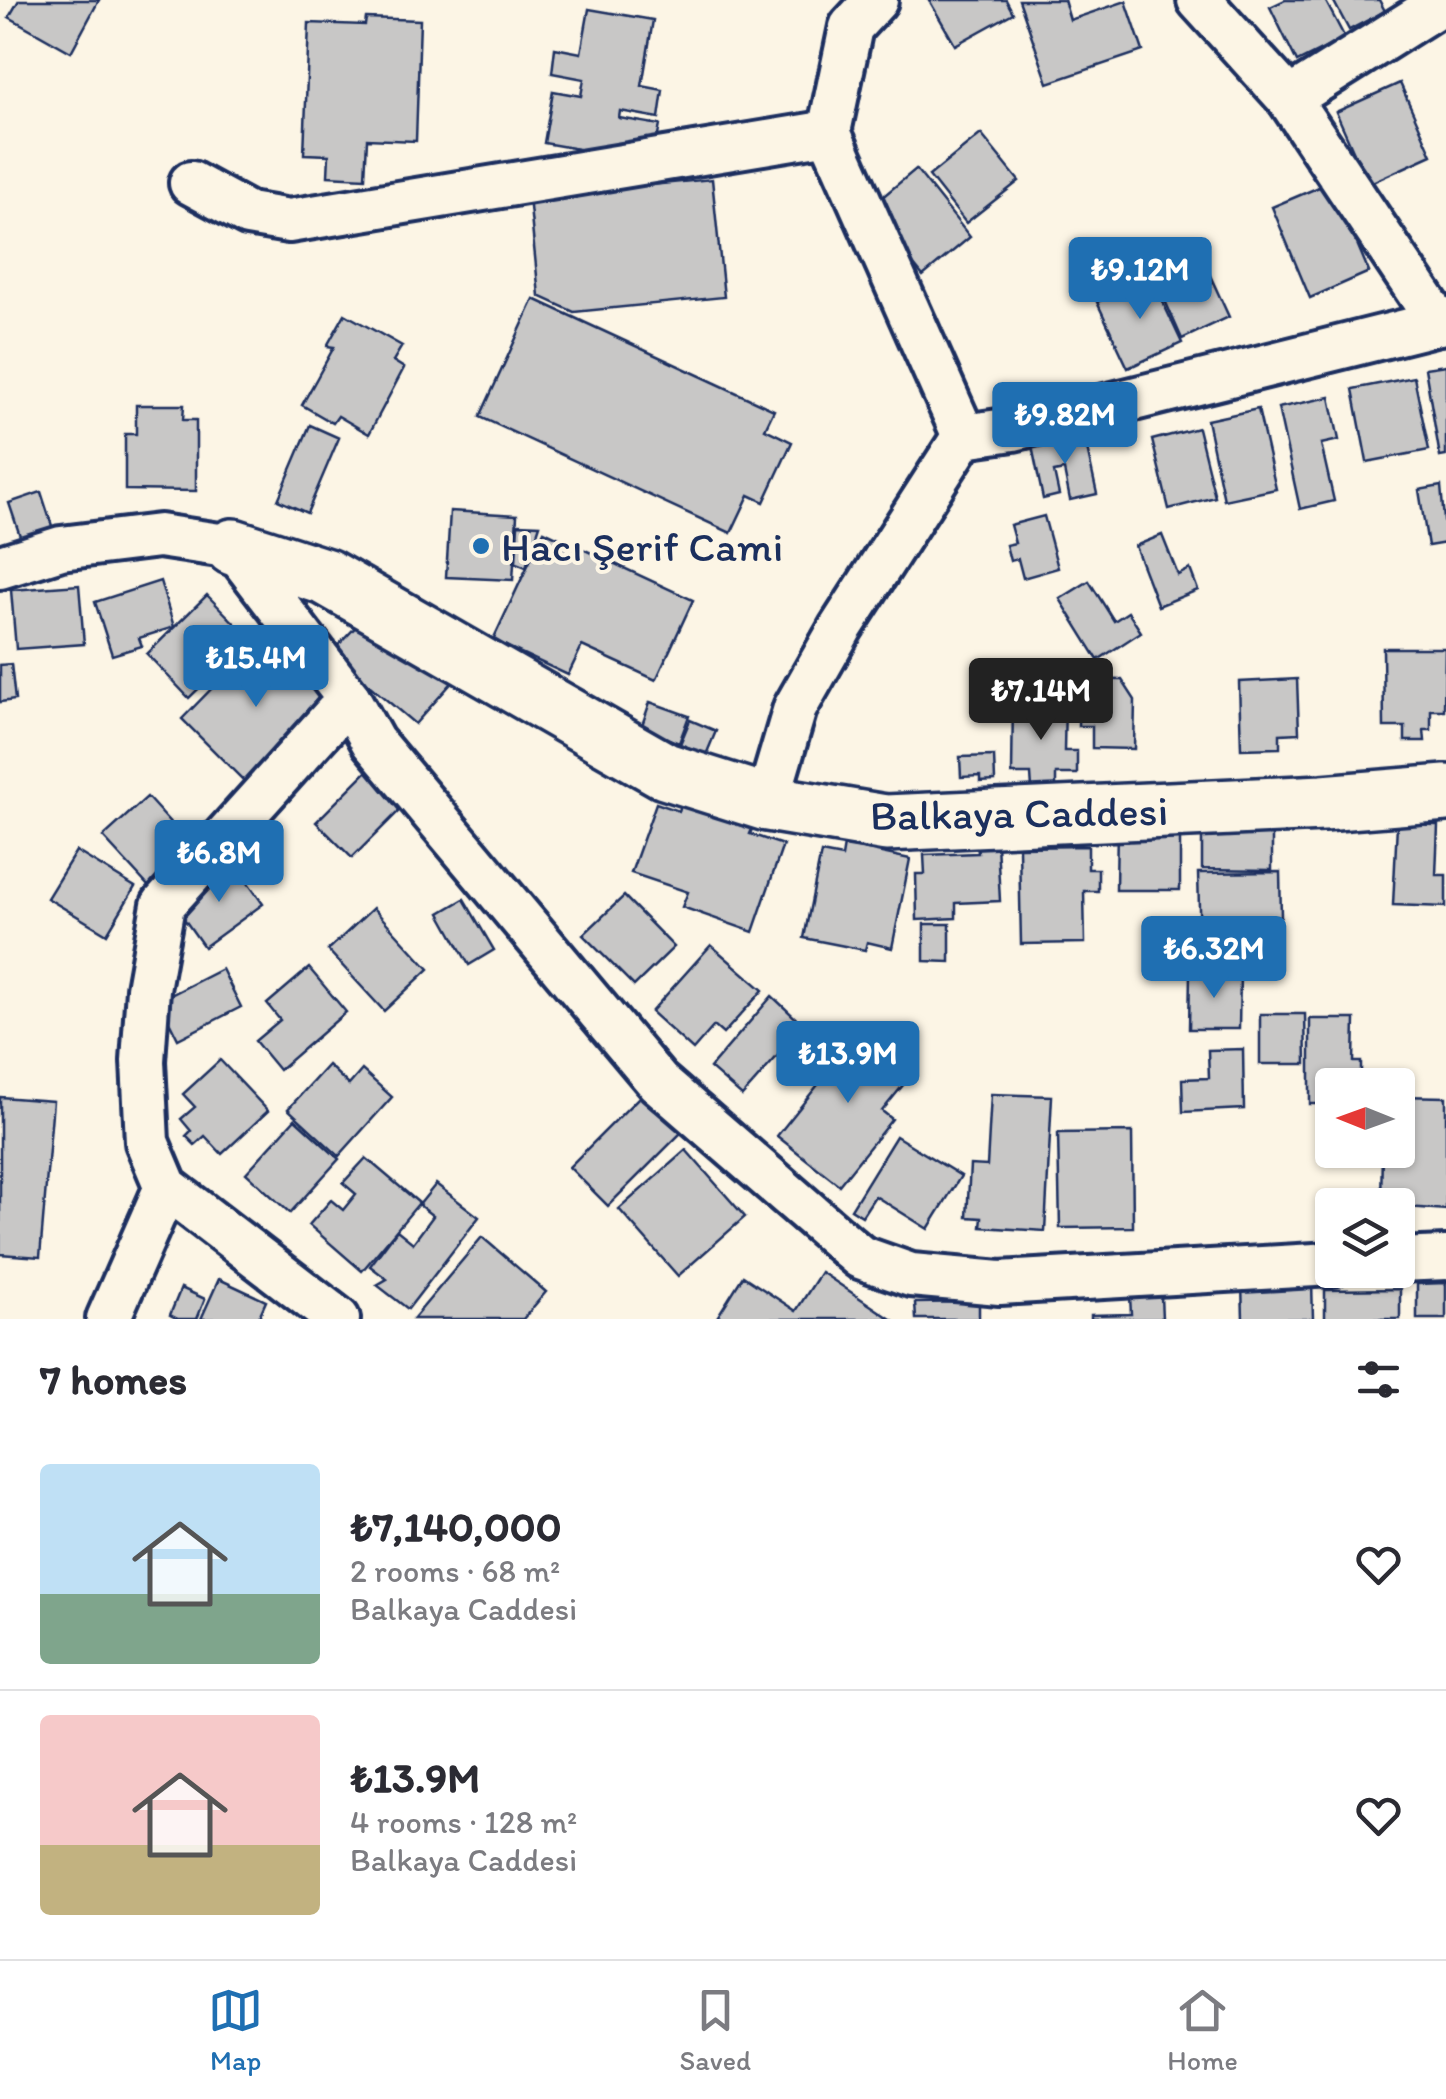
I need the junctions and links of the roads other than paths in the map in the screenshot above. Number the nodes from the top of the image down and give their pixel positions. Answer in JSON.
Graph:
{"nodes":[{"id":1,"x":876,"y":0,"type":"edge"},
{"id":2,"x":1198,"y":0,"type":"edge"},
{"id":3,"x":1446,"y":0,"type":"edge"},
{"id":4,"x":1288,"y":99,"type":"junction"},
{"id":5,"x":829,"y":132,"type":"junction"},
{"id":6,"x":191,"y":183,"type":"dead end"},
{"id":7,"x":1442,"y":322,"type":"edge"},
{"id":8,"x":964,"y":436,"type":"junction"},
{"id":9,"x":234,"y":547,"type":"junction"},
{"id":10,"x":0,"y":567,"type":"edge"},
{"id":11,"x":349,"y":699,"type":"junction"},
{"id":12,"x":1446,"y":793,"type":"edge"},
{"id":13,"x":767,"y":803,"type":"junction"},
{"id":14,"x":166,"y":1187,"type":"junction"},
{"id":15,"x":1446,"y":1258,"type":"edge"},
{"id":16,"x":1415,"y":1259,"type":"edge"},
{"id":17,"x":1315,"y":1265,"type":"edge"},
{"id":18,"x":108,"y":1319,"type":"edge"},
{"id":19,"x":338,"y":1319,"type":"edge"}],
"edges":[{"from":1,"to":5,"type":"street"},
{"from":2,"to":4,"type":"street"},
{"from":3,"to":4,"type":"street"},
{"from":4,"to":7,"type":"street"},
{"from":5,"to":6,"type":"street"},
{"from":5,"to":8,"type":"street"},
{"from":7,"to":8,"type":"street"},
{"from":8,"to":13,"type":"street"},
{"from":9,"to":10,"type":"street"},
{"from":9,"to":11,"type":"street"},
{"from":9,"to":13,"type":"street","name":"Balkaya Caddesi"},
{"from":11,"to":14,"type":"street"},
{"from":11,"to":17,"type":"street"},
{"from":12,"to":13,"type":"street","name":"Balkaya Caddesi"},
{"from":14,"to":18,"type":"street"},
{"from":14,"to":19,"type":"street"},
{"from":15,"to":16,"type":"street"}]}
